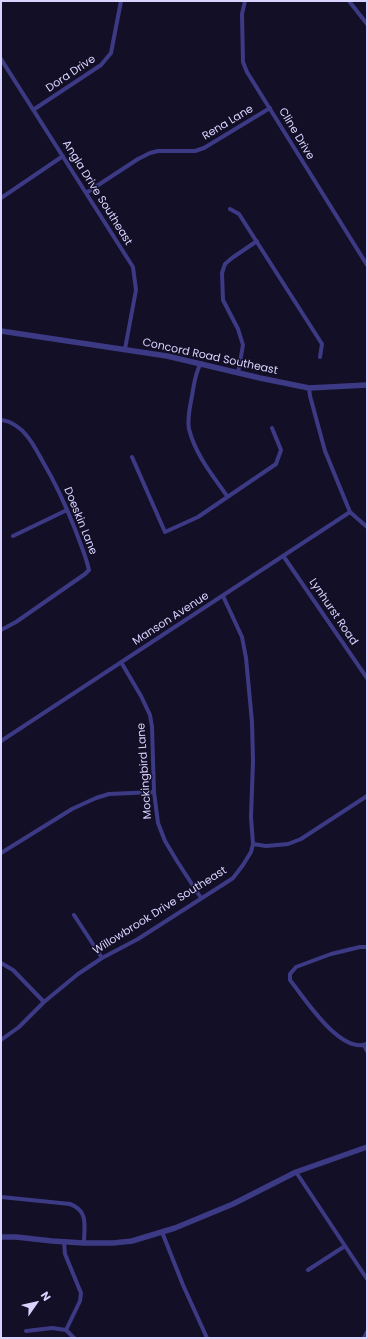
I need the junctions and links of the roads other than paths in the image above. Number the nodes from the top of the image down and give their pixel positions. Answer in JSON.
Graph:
{"nodes":[{"id":1,"x":121,"y":1,"type":"edge"},
{"id":2,"x":245,"y":1,"type":"edge"},
{"id":3,"x":349,"y":1,"type":"edge"},
{"id":4,"x":367,"y":24,"type":"edge"},
{"id":5,"x":1,"y":59,"type":"edge"},
{"id":6,"x":270,"y":108,"type":"junction"},
{"id":7,"x":33,"y":110,"type":"junction"},
{"id":8,"x":63,"y":156,"type":"junction"},
{"id":9,"x":86,"y":193,"type":"junction"},
{"id":10,"x":1,"y":198,"type":"edge"},
{"id":11,"x":230,"y":209,"type":"dead end"},
{"id":12,"x":257,"y":241,"type":"junction"},
{"id":13,"x":367,"y":265,"type":"edge"},
{"id":14,"x":1,"y":331,"type":"edge"},
{"id":15,"x":126,"y":349,"type":"junction"},
{"id":16,"x":320,"y":357,"type":"dead end"},
{"id":17,"x":201,"y":363,"type":"junction"},
{"id":18,"x":238,"y":373,"type":"junction"},
{"id":19,"x":367,"y":385,"type":"edge"},
{"id":20,"x":309,"y":388,"type":"junction"},
{"id":21,"x":1,"y":420,"type":"edge"},
{"id":22,"x":272,"y":428,"type":"dead end"},
{"id":23,"x":132,"y":457,"type":"dead end"},
{"id":24,"x":227,"y":496,"type":"junction"},
{"id":25,"x":67,"y":510,"type":"junction"},
{"id":26,"x":350,"y":512,"type":"junction"},
{"id":27,"x":367,"y":527,"type":"edge"},
{"id":28,"x":13,"y":536,"type":"dead end"},
{"id":29,"x":284,"y":557,"type":"junction"},
{"id":30,"x":223,"y":596,"type":"junction"},
{"id":31,"x":1,"y":630,"type":"edge"},
{"id":32,"x":120,"y":662,"type":"junction"},
{"id":33,"x":367,"y":678,"type":"edge"},
{"id":34,"x":1,"y":741,"type":"edge"},
{"id":35,"x":154,"y":792,"type":"junction"},
{"id":36,"x":367,"y":796,"type":"edge"},
{"id":37,"x":253,"y":844,"type":"junction"},
{"id":38,"x":1,"y":853,"type":"edge"},
{"id":39,"x":201,"y":898,"type":"junction"},
{"id":40,"x":74,"y":915,"type":"dead end"},
{"id":41,"x":367,"y":947,"type":"edge"},
{"id":42,"x":102,"y":958,"type":"junction"},
{"id":43,"x":1,"y":963,"type":"edge"},
{"id":44,"x":44,"y":1002,"type":"junction"},
{"id":45,"x":1,"y":1040,"type":"edge"},
{"id":46,"x":365,"y":1044,"type":"edge"},
{"id":47,"x":367,"y":1051,"type":"edge"},
{"id":48,"x":367,"y":1147,"type":"edge"},
{"id":49,"x":296,"y":1172,"type":"junction"},
{"id":50,"x":1,"y":1197,"type":"edge"},
{"id":51,"x":162,"y":1232,"type":"junction"},
{"id":52,"x":1,"y":1237,"type":"edge"},
{"id":53,"x":64,"y":1242,"type":"junction"},
{"id":54,"x":84,"y":1243,"type":"junction"},
{"id":55,"x":345,"y":1246,"type":"junction"},
{"id":56,"x":308,"y":1270,"type":"dead end"},
{"id":57,"x":367,"y":1279,"type":"edge"},
{"id":58,"x":66,"y":1330,"type":"junction"},
{"id":59,"x":26,"y":1331,"type":"dead end"},
{"id":60,"x":367,"y":1332,"type":"edge"},
{"id":61,"x":74,"y":1338,"type":"edge"},
{"id":62,"x":207,"y":1338,"type":"edge"},
{"id":63,"x":364,"y":1338,"type":"edge"}],
"edges":[{"from":1,"to":7,"type":"street","name":"Dora Drive"},
{"from":2,"to":6,"type":"street","name":"Cline Drive"},
{"from":3,"to":4,"type":"street"},
{"from":5,"to":7,"type":"street","name":"Angla Drive Southeast"},
{"from":6,"to":9,"type":"street","name":"Rena Lane"},
{"from":6,"to":13,"type":"street","name":"Cline Drive"},
{"from":7,"to":8,"type":"street","name":"Angla Drive Southeast"},
{"from":8,"to":9,"type":"street","name":"Angla Drive Southeast"},
{"from":8,"to":10,"type":"street"},
{"from":9,"to":15,"type":"street","name":"Angla Drive Southeast"},
{"from":11,"to":12,"type":"street"},
{"from":12,"to":16,"type":"street"},
{"from":12,"to":18,"type":"street"},
{"from":14,"to":15,"type":"street","name":"Concord Road Southeast"},
{"from":15,"to":17,"type":"street","name":"Concord Road Southeast"},
{"from":17,"to":18,"type":"street","name":"Concord Road Southeast"},
{"from":17,"to":24,"type":"street"},
{"from":18,"to":20,"type":"street","name":"Concord Road Southeast"},
{"from":19,"to":20,"type":"street","name":"Concord Road Southeast"},
{"from":20,"to":26,"type":"street"},
{"from":21,"to":25,"type":"street","name":"Doeskin Lane"},
{"from":22,"to":24,"type":"street"},
{"from":23,"to":24,"type":"street"},
{"from":25,"to":28,"type":"street"},
{"from":25,"to":31,"type":"street","name":"Doeskin Lane"},
{"from":26,"to":27,"type":"street"},
{"from":26,"to":29,"type":"street","name":"Manson Avenue"},
{"from":29,"to":30,"type":"street","name":"Manson Avenue"},
{"from":29,"to":33,"type":"street","name":"Lynhurst Road"},
{"from":30,"to":32,"type":"street","name":"Manson Avenue"},
{"from":30,"to":37,"type":"street","name":"Willowbrook Drive Southeast"},
{"from":32,"to":34,"type":"street","name":"Manson Avenue"},
{"from":32,"to":35,"type":"street","name":"Mockingbird Lane"},
{"from":35,"to":38,"type":"street"},
{"from":35,"to":39,"type":"street","name":"Mockingbird Lane"},
{"from":36,"to":37,"type":"street"},
{"from":37,"to":39,"type":"street","name":"Willowbrook Drive Southeast"},
{"from":39,"to":42,"type":"street","name":"Willowbrook Drive Southeast"},
{"from":40,"to":42,"type":"street"},
{"from":41,"to":46,"type":"street"},
{"from":42,"to":44,"type":"street","name":"Willowbrook Drive Southeast"},
{"from":43,"to":44,"type":"street"},
{"from":44,"to":45,"type":"street","name":"Willowbrook Drive Southeast"},
{"from":46,"to":47,"type":"street"},
{"from":48,"to":49,"type":"street"},
{"from":49,"to":51,"type":"street"},
{"from":49,"to":55,"type":"street"},
{"from":50,"to":54,"type":"street"},
{"from":51,"to":54,"type":"street"},
{"from":51,"to":62,"type":"street"},
{"from":52,"to":53,"type":"street"},
{"from":53,"to":54,"type":"street"},
{"from":53,"to":58,"type":"street"},
{"from":55,"to":56,"type":"street"},
{"from":55,"to":57,"type":"street"},
{"from":58,"to":59,"type":"street"},
{"from":58,"to":61,"type":"street"},
{"from":60,"to":63,"type":"street"}]}
